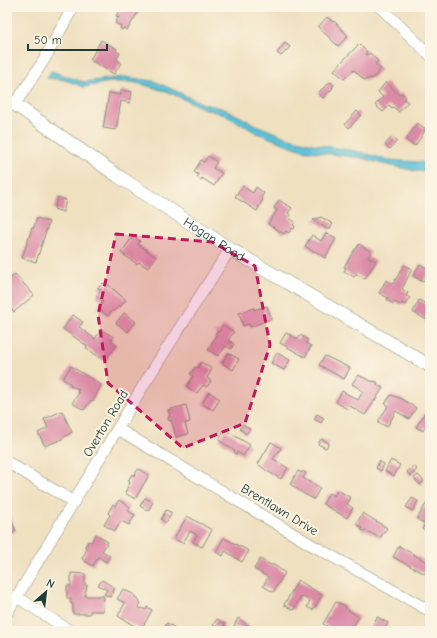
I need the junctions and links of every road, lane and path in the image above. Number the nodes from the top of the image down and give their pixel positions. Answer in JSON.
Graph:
{"nodes":[{"id":1,"x":74,"y":7,"type":"edge"},
{"id":2,"x":380,"y":7,"type":"edge"},
{"id":3,"x":429,"y":53,"type":"edge"},
{"id":4,"x":11,"y":102,"type":"edge"},
{"id":5,"x":230,"y":250,"type":"junction"},
{"id":6,"x":430,"y":366,"type":"edge"},
{"id":7,"x":118,"y":428,"type":"junction"},
{"id":8,"x":7,"y":462,"type":"edge"},
{"id":9,"x":74,"y":502,"type":"junction"},
{"id":10,"x":17,"y":598,"type":"junction"},
{"id":11,"x":430,"y":611,"type":"edge"},
{"id":12,"x":7,"y":613,"type":"edge"},
{"id":13,"x":70,"y":631,"type":"edge"}],
"edges":[{"from":1,"to":4,"type":"street"},
{"from":2,"to":3,"type":"street"},
{"from":4,"to":5,"type":"street","name":"Hogan Road"},
{"from":5,"to":6,"type":"street","name":"Hogan Road"},
{"from":5,"to":7,"type":"street","name":"Overton Road"},
{"from":7,"to":9,"type":"street","name":"Overton Road"},
{"from":7,"to":11,"type":"street","name":"Brentlawn Drive"},
{"from":8,"to":9,"type":"street"},
{"from":9,"to":10,"type":"street","name":"Overton Road"},
{"from":10,"to":12,"type":"street","name":"Overton Road"},
{"from":10,"to":13,"type":"street"}]}
